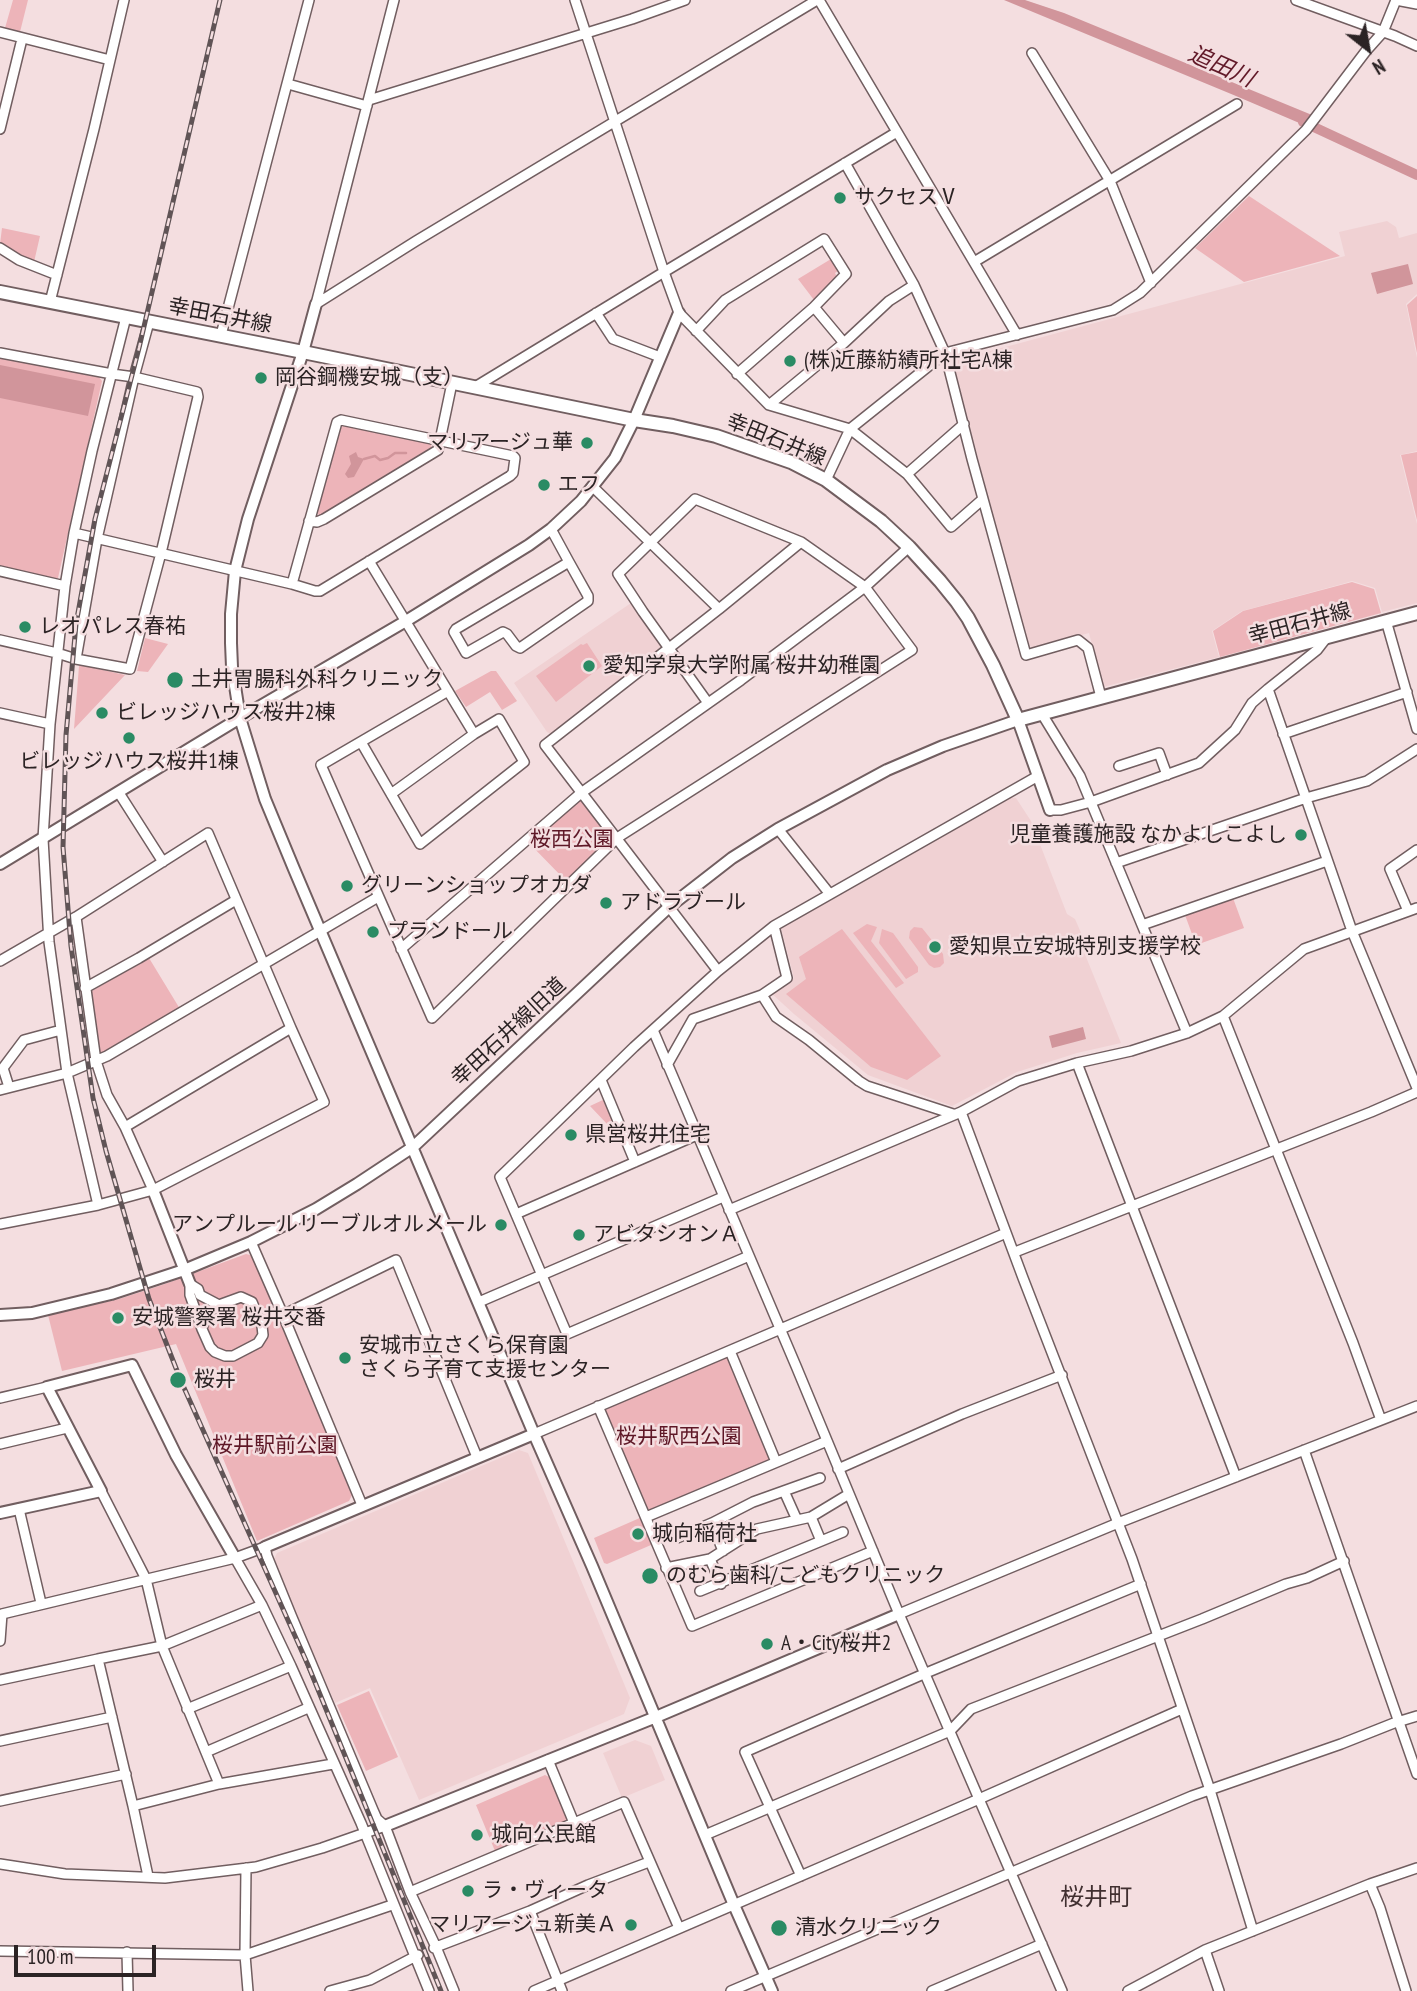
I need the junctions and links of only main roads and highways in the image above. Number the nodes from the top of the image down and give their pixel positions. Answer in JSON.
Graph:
{"nodes":[{"id":1,"x":0,"y":292,"type":"edge"},
{"id":2,"x":1417,"y":613,"type":"edge"}],
"edges":[{"from":1,"to":2,"type":"main road","name":"幸田石井線"}]}
